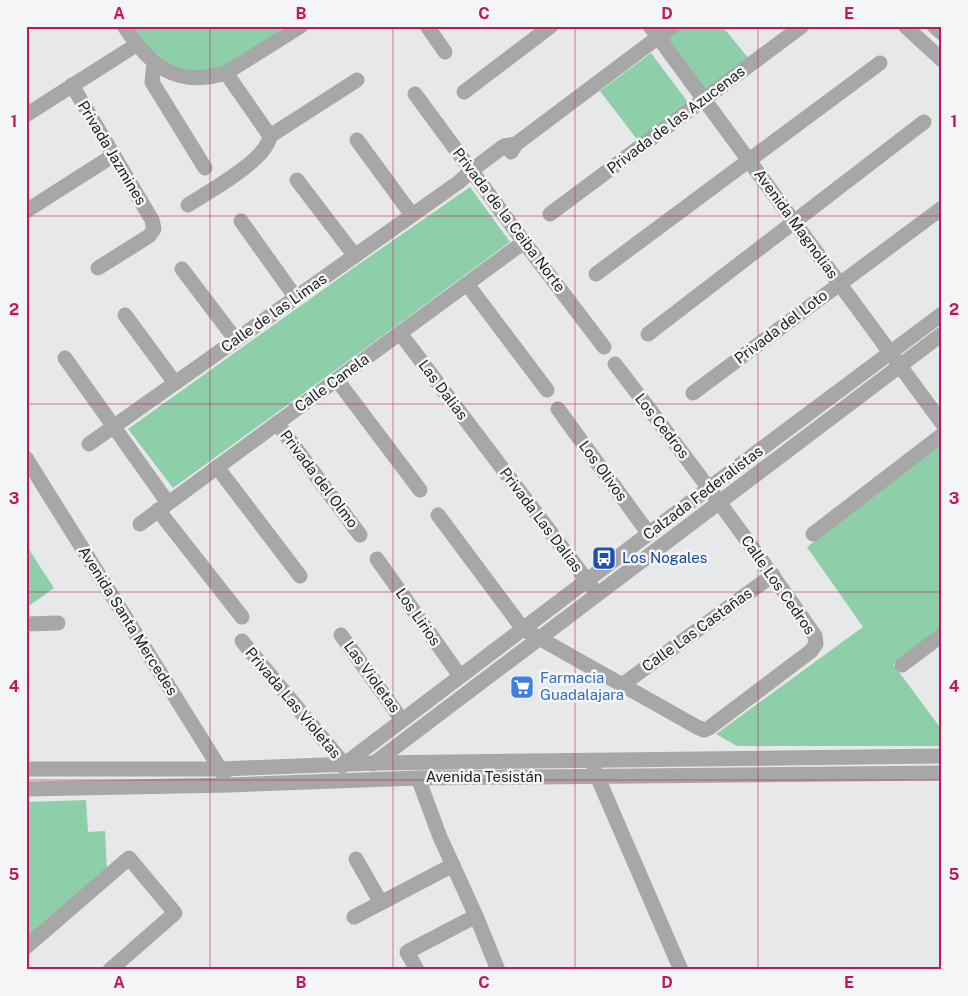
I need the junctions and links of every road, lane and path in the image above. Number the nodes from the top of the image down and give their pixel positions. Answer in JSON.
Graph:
{"nodes":[{"id":1,"x":124,"y":26,"type":"edge"},
{"id":2,"x":301,"y":26,"type":"edge"},
{"id":3,"x":427,"y":26,"type":"edge"},
{"id":4,"x":551,"y":26,"type":"edge"},
{"id":5,"x":673,"y":26,"type":"edge"},
{"id":6,"x":802,"y":26,"type":"edge"},
{"id":7,"x":905,"y":26,"type":"edge"},
{"id":8,"x":934,"y":26,"type":"edge"},
{"id":9,"x":654,"y":32,"type":"edge"},
{"id":10,"x":942,"y":33,"type":"edge"},
{"id":11,"x":136,"y":45,"type":"junction"},
{"id":12,"x":445,"y":52,"type":"dead end"},
{"id":13,"x":942,"y":60,"type":"edge"},
{"id":14,"x":154,"y":63,"type":"junction"},
{"id":15,"x":880,"y":63,"type":"dead end"},
{"id":16,"x":226,"y":73,"type":"junction"},
{"id":17,"x":357,"y":80,"type":"dead end"},
{"id":18,"x":72,"y":85,"type":"junction"},
{"id":19,"x":464,"y":92,"type":"dead end"},
{"id":20,"x":415,"y":94,"type":"dead end"},
{"id":21,"x":704,"y":99,"type":"junction"},
{"id":22,"x":26,"y":115,"type":"edge"},
{"id":23,"x":924,"y":122,"type":"dead end"},
{"id":24,"x":270,"y":136,"type":"junction"},
{"id":25,"x":357,"y":140,"type":"dead end"},
{"id":26,"x":114,"y":155,"type":"junction"},
{"id":27,"x":749,"y":160,"type":"junction"},
{"id":28,"x":205,"y":168,"type":"dead end"},
{"id":29,"x":475,"y":174,"type":"junction"},
{"id":30,"x":297,"y":180,"type":"dead end"},
{"id":31,"x":188,"y":205,"type":"dead end"},
{"id":32,"x":942,"y":208,"type":"edge"},
{"id":33,"x":26,"y":211,"type":"edge"},
{"id":34,"x":550,"y":214,"type":"dead end"},
{"id":35,"x":412,"y":215,"type":"junction"},
{"id":36,"x":241,"y":221,"type":"dead end"},
{"id":37,"x":794,"y":222,"type":"junction"},
{"id":38,"x":524,"y":242,"type":"junction"},
{"id":39,"x":355,"y":256,"type":"junction"},
{"id":40,"x":98,"y":268,"type":"dead end"},
{"id":41,"x":182,"y":269,"type":"dead end"},
{"id":42,"x":596,"y":274,"type":"dead end"},
{"id":43,"x":839,"y":283,"type":"junction"},
{"id":44,"x":467,"y":284,"type":"junction"},
{"id":45,"x":296,"y":298,"type":"junction"},
{"id":46,"x":942,"y":314,"type":"edge"},
{"id":47,"x":125,"y":315,"type":"dead end"},
{"id":48,"x":400,"y":333,"type":"junction"},
{"id":49,"x":648,"y":334,"type":"dead end"},
{"id":50,"x":942,"y":334,"type":"edge"},
{"id":51,"x":236,"y":340,"type":"junction"},
{"id":52,"x":604,"y":347,"type":"dead end"},
{"id":53,"x":890,"y":352,"type":"junction"},
{"id":54,"x":65,"y":358,"type":"dead end"},
{"id":55,"x":615,"y":364,"type":"dead end"},
{"id":56,"x":899,"y":365,"type":"junction"},
{"id":57,"x":336,"y":380,"type":"junction"},
{"id":58,"x":175,"y":383,"type":"junction"},
{"id":59,"x":547,"y":390,"type":"dead end"},
{"id":60,"x":693,"y":393,"type":"dead end"},
{"id":61,"x":558,"y":409,"type":"dead end"},
{"id":62,"x":277,"y":423,"type":"junction"},
{"id":63,"x":942,"y":423,"type":"edge"},
{"id":64,"x":114,"y":427,"type":"junction"},
{"id":65,"x":942,"y":435,"type":"edge"},
{"id":66,"x":89,"y":444,"type":"dead end"},
{"id":67,"x":486,"y":446,"type":"joint"},
{"id":68,"x":26,"y":458,"type":"edge"},
{"id":69,"x":217,"y":467,"type":"junction"},
{"id":70,"x":709,"y":488,"type":"junction"},
{"id":71,"x":420,"y":490,"type":"dead end"},
{"id":72,"x":720,"y":502,"type":"junction"},
{"id":73,"x":163,"y":507,"type":"junction"},
{"id":74,"x":438,"y":515,"type":"dead end"},
{"id":75,"x":140,"y":524,"type":"dead end"},
{"id":76,"x":649,"y":534,"type":"junction"},
{"id":77,"x":812,"y":534,"type":"dead end"},
{"id":78,"x":360,"y":535,"type":"dead end"},
{"id":79,"x":377,"y":559,"type":"dead end"},
{"id":80,"x":773,"y":575,"type":"junction"},
{"id":81,"x":300,"y":576,"type":"dead end"},
{"id":82,"x":586,"y":580,"type":"junction"},
{"id":83,"x":597,"y":594,"type":"junction"},
{"id":84,"x":242,"y":617,"type":"dead end"},
{"id":85,"x":58,"y":623,"type":"dead end"},
{"id":86,"x":26,"y":624,"type":"edge"},
{"id":87,"x":523,"y":629,"type":"junction"},
{"id":88,"x":341,"y":635,"type":"dead end"},
{"id":89,"x":942,"y":635,"type":"edge"},
{"id":90,"x":540,"y":638,"type":"junction"},
{"id":91,"x":242,"y":641,"type":"dead end"},
{"id":92,"x":902,"y":665,"type":"dead end"},
{"id":93,"x":460,"y":676,"type":"junction"},
{"id":94,"x":622,"y":685,"type":"junction"},
{"id":95,"x":402,"y":720,"type":"junction"},
{"id":96,"x":942,"y":756,"type":"edge"},
{"id":97,"x":812,"y":758,"type":"junction"},
{"id":98,"x":591,"y":761,"type":"junction"},
{"id":99,"x":374,"y":763,"type":"junction"},
{"id":100,"x":344,"y":764,"type":"junction"},
{"id":101,"x":26,"y":769,"type":"edge"},
{"id":102,"x":220,"y":769,"type":"junction"},
{"id":103,"x":942,"y":773,"type":"edge"},
{"id":104,"x":814,"y":774,"type":"junction"},
{"id":105,"x":597,"y":776,"type":"junction"},
{"id":106,"x":418,"y":778,"type":"junction"},
{"id":107,"x":352,"y":780,"type":"junction"},
{"id":108,"x":321,"y":781,"type":"junction"},
{"id":109,"x":230,"y":784,"type":"junction"},
{"id":110,"x":26,"y":789,"type":"edge"},
{"id":111,"x":356,"y":859,"type":"dead end"},
{"id":112,"x":453,"y":865,"type":"junction"},
{"id":113,"x":381,"y":903,"type":"junction"},
{"id":114,"x":476,"y":916,"type":"junction"},
{"id":115,"x":354,"y":917,"type":"dead end"},
{"id":116,"x":26,"y":947,"type":"edge"},
{"id":117,"x":110,"y":970,"type":"edge"},
{"id":118,"x":416,"y":970,"type":"edge"},
{"id":119,"x":498,"y":970,"type":"edge"},
{"id":120,"x":681,"y":970,"type":"edge"}],
"edges":[{"from":1,"to":11,"type":"street"},
{"from":2,"to":16,"type":"street"},
{"from":3,"to":12,"type":"street"},
{"from":4,"to":19,"type":"street"},
{"from":5,"to":9,"type":"street","name":"Calle de las Limas"},
{"from":6,"to":21,"type":"street","name":"Privada de las Azucenas"},
{"from":7,"to":13,"type":"street"},
{"from":8,"to":10,"type":"street"},
{"from":9,"to":21,"type":"street","name":"Avenida Magnolias"},
{"from":9,"to":29,"type":"street","name":"Calle de las Limas"},
{"from":11,"to":14,"type":"street"},
{"from":11,"to":18,"type":"street"},
{"from":14,"to":16,"type":"street"},
{"from":14,"to":28,"type":"street"},
{"from":15,"to":27,"type":"street"},
{"from":16,"to":24,"type":"street"},
{"from":17,"to":24,"type":"street"},
{"from":18,"to":22,"type":"street"},
{"from":18,"to":26,"type":"street","name":"Privada Jazmines"},
{"from":20,"to":29,"type":"street","name":"Privada de la Ceiba Norte"},
{"from":21,"to":27,"type":"street","name":"Avenida Magnolias"},
{"from":21,"to":34,"type":"street","name":"Privada de las Azucenas"},
{"from":23,"to":37,"type":"street"},
{"from":24,"to":31,"type":"street"},
{"from":25,"to":35,"type":"street"},
{"from":26,"to":33,"type":"street"},
{"from":26,"to":40,"type":"street","name":"Privada Jazmines"},
{"from":27,"to":37,"type":"street","name":"Avenida Magnolias"},
{"from":27,"to":42,"type":"street"},
{"from":29,"to":35,"type":"street","name":"Calle de las Limas"},
{"from":29,"to":38,"type":"street","name":"Privada de la Ceiba Norte"},
{"from":30,"to":39,"type":"street"},
{"from":32,"to":43,"type":"street","name":"Privada del Loto"},
{"from":35,"to":39,"type":"street","name":"Calle de las Limas"},
{"from":36,"to":45,"type":"street"},
{"from":37,"to":43,"type":"street","name":"Avenida Magnolias"},
{"from":37,"to":49,"type":"street"},
{"from":38,"to":44,"type":"street","name":"Calle Canela"},
{"from":38,"to":52,"type":"street","name":"Privada de la Ceiba Norte"},
{"from":39,"to":45,"type":"street","name":"Calle de las Limas"},
{"from":41,"to":51,"type":"street"},
{"from":43,"to":53,"type":"street","name":"Avenida Magnolias"},
{"from":43,"to":60,"type":"street","name":"Privada del Loto"},
{"from":44,"to":48,"type":"street","name":"Calle Canela"},
{"from":44,"to":59,"type":"street"},
{"from":45,"to":51,"type":"street","name":"Calle de las Limas"},
{"from":46,"to":53,"type":"street","name":"Calzada Federalistas"},
{"from":47,"to":58,"type":"street"},
{"from":48,"to":57,"type":"street","name":"Calle Canela"},
{"from":48,"to":67,"type":"street","name":"Las Dalias"},
{"from":50,"to":56,"type":"street","name":"Calzada Federalistas"},
{"from":51,"to":58,"type":"street","name":"Calle de las Limas"},
{"from":53,"to":56,"type":"street","name":"Avenida Magnolias"},
{"from":53,"to":70,"type":"street","name":"Calzada Federalistas"},
{"from":54,"to":64,"type":"street"},
{"from":55,"to":70,"type":"street","name":"Los Cedros"},
{"from":56,"to":63,"type":"street","name":"Avenida Magnolias"},
{"from":56,"to":72,"type":"street","name":"Calzada Federalistas"},
{"from":57,"to":62,"type":"street","name":"Calle Canela"},
{"from":57,"to":71,"type":"street"},
{"from":58,"to":64,"type":"street","name":"Calle de las Limas"},
{"from":61,"to":76,"type":"street","name":"Los Olivos"},
{"from":62,"to":69,"type":"street","name":"Calle Canela"},
{"from":62,"to":78,"type":"street","name":"Privada del Olmo"},
{"from":64,"to":66,"type":"street","name":"Calle de las Limas"},
{"from":64,"to":73,"type":"street"},
{"from":65,"to":77,"type":"street"},
{"from":67,"to":82,"type":"street","name":"Privada Las Dalias"},
{"from":68,"to":102,"type":"street","name":"Avenida Santa Mercedes"},
{"from":69,"to":73,"type":"street","name":"Calle Canela"},
{"from":69,"to":81,"type":"street"},
{"from":70,"to":72,"type":"street","name":"Los Cedros"},
{"from":70,"to":76,"type":"street","name":"Calzada Federalistas"},
{"from":72,"to":80,"type":"street","name":"Calle Los Cedros"},
{"from":72,"to":83,"type":"street","name":"Calzada Federalistas"},
{"from":73,"to":75,"type":"street","name":"Calle Canela"},
{"from":73,"to":84,"type":"street"},
{"from":74,"to":87,"type":"street"},
{"from":76,"to":82,"type":"street","name":"Calzada Federalistas"},
{"from":79,"to":93,"type":"street","name":"Los Lirios"},
{"from":80,"to":94,"type":"street","name":"Calle Las Castañas"},
{"from":80,"to":94,"type":"street","name":"Calle Los Cedros"},
{"from":82,"to":83,"type":"street","name":"Privada Las Dalias"},
{"from":82,"to":87,"type":"street","name":"Calzada Federalistas"},
{"from":83,"to":90,"type":"street","name":"Calzada Federalistas"},
{"from":85,"to":86,"type":"street"},
{"from":87,"to":90,"type":"street","name":"Calle Los Cedros"},
{"from":87,"to":93,"type":"street","name":"Calzada Federalistas"},
{"from":88,"to":95,"type":"street","name":"Las Violetas"},
{"from":89,"to":92,"type":"street"},
{"from":90,"to":94,"type":"street","name":"Calle Los Cedros"},
{"from":90,"to":99,"type":"street","name":"Calzada Federalistas"},
{"from":91,"to":100,"type":"street","name":"Privada Las Violetas"},
{"from":93,"to":95,"type":"street","name":"Calzada Federalistas"},
{"from":95,"to":100,"type":"street","name":"Calzada Federalistas"},
{"from":96,"to":97,"type":"street","name":"Avenida Tesistán"},
{"from":97,"to":98,"type":"street","name":"Avenida Tesistán"},
{"from":97,"to":104,"type":"street"},
{"from":98,"to":99,"type":"street","name":"Avenida Tesistán"},
{"from":98,"to":105,"type":"street"},
{"from":99,"to":100,"type":"street","name":"Avenida Tesistán"},
{"from":99,"to":107,"type":"street","name":"Calzada Federalistas"},
{"from":100,"to":102,"type":"street","name":"Avenida Tesistán"},
{"from":100,"to":108,"type":"street","name":"Calzada Federalistas"},
{"from":101,"to":102,"type":"street","name":"Avenida Tesistán"},
{"from":102,"to":109,"type":"street","name":"Avenida Santa Mercedes"},
{"from":103,"to":104,"type":"street","name":"Avenida Tesistán"},
{"from":104,"to":105,"type":"street","name":"Avenida Tesistán"},
{"from":105,"to":106,"type":"street","name":"Avenida Tesistán"},
{"from":105,"to":120,"type":"street"},
{"from":106,"to":107,"type":"street","name":"Avenida Tesistán"},
{"from":106,"to":112,"type":"street"},
{"from":107,"to":108,"type":"street","name":"Avenida Tesistán"},
{"from":108,"to":109,"type":"street","name":"Avenida Tesistán"},
{"from":109,"to":110,"type":"street","name":"Avenida Tesistán"},
{"from":111,"to":113,"type":"street"},
{"from":112,"to":113,"type":"street"},
{"from":112,"to":114,"type":"street"},
{"from":113,"to":115,"type":"street"},
{"from":114,"to":118,"type":"street"},
{"from":114,"to":119,"type":"street"},
{"from":116,"to":117,"type":"street"}]}
